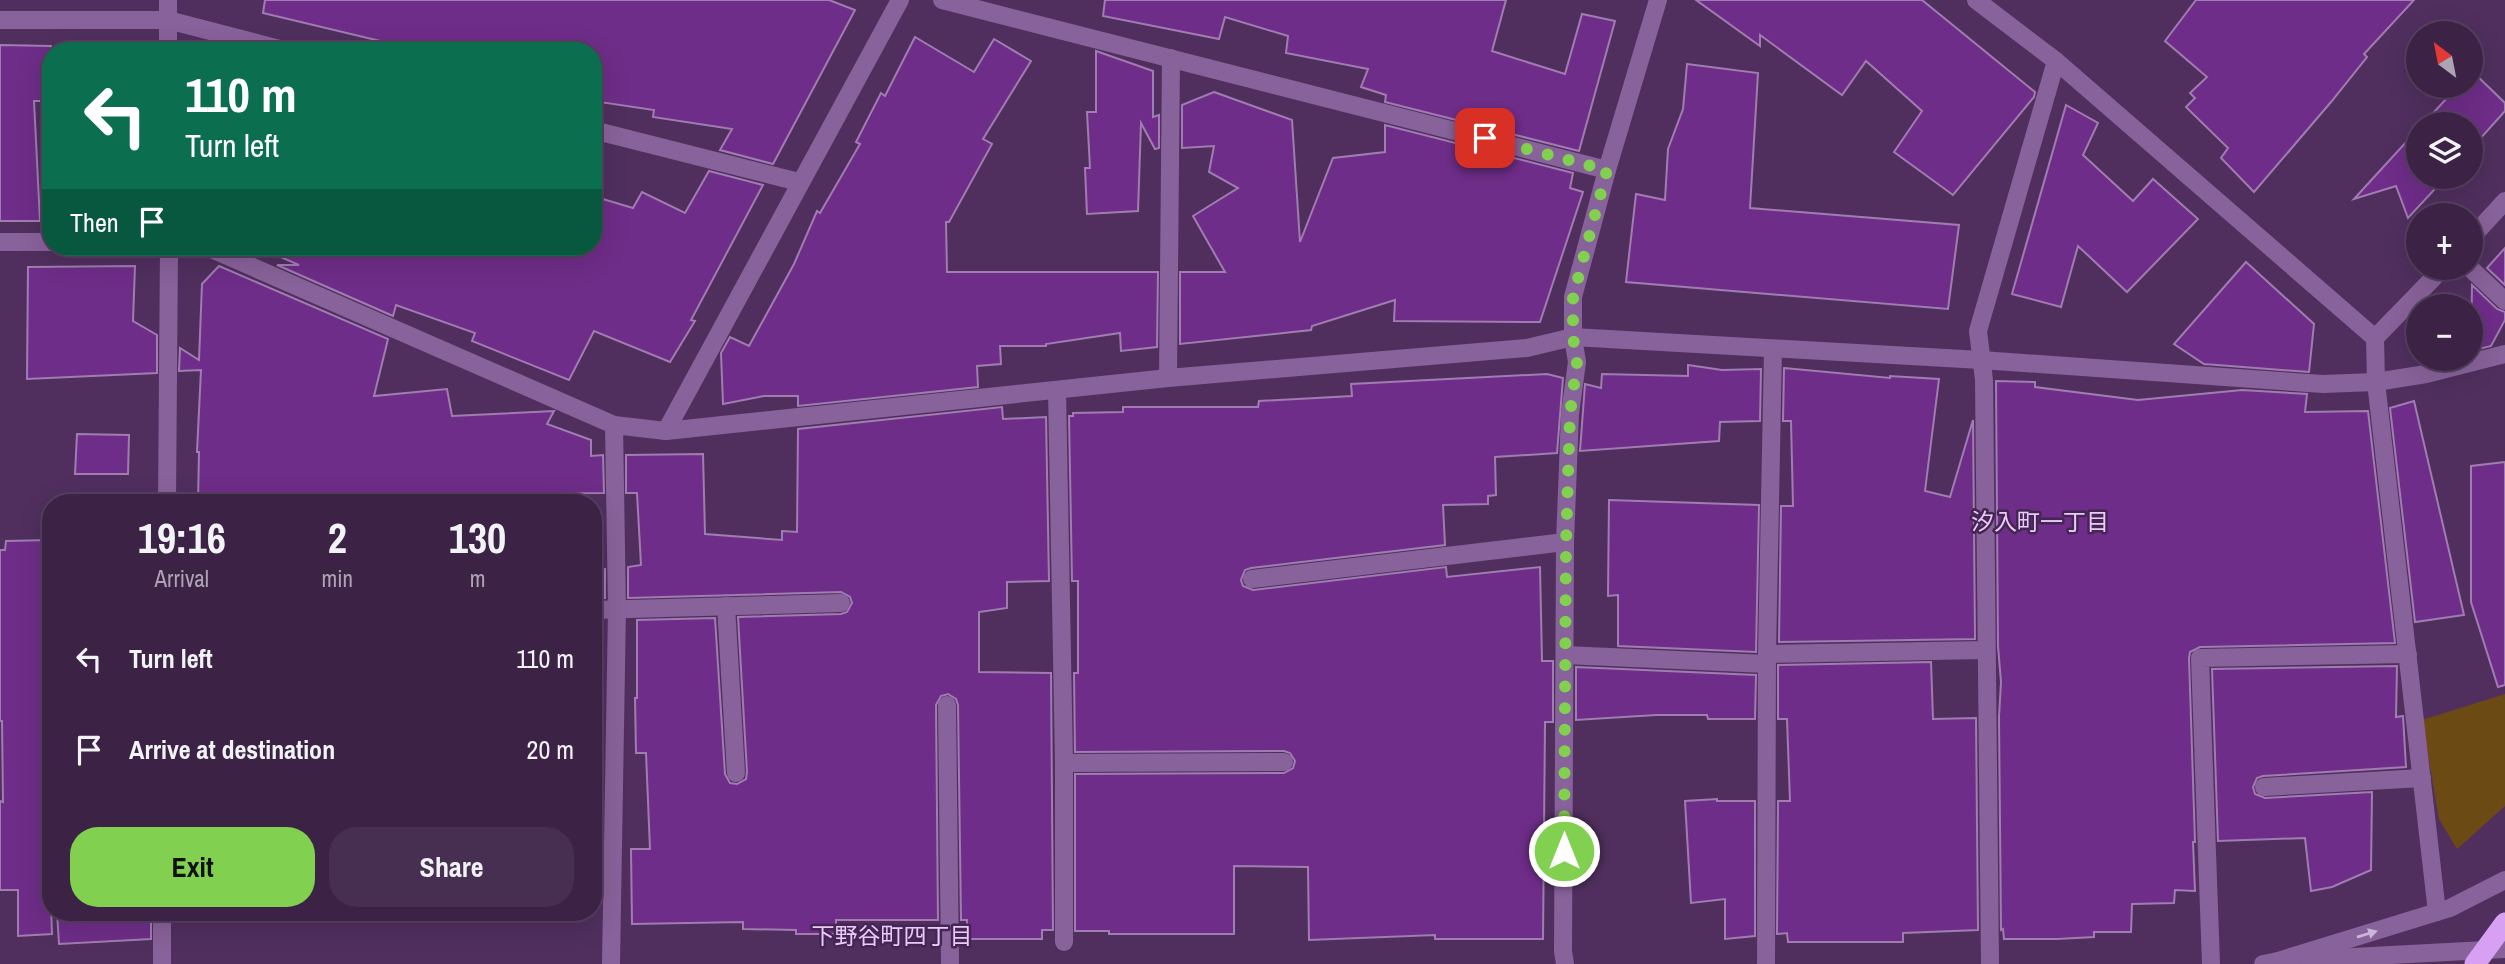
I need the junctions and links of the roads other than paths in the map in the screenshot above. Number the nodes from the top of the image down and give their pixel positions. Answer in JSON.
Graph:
{"nodes":[{"id":1,"x":168,"y":0,"type":"edge"},
{"id":2,"x":900,"y":0,"type":"edge"},
{"id":3,"x":942,"y":0,"type":"edge"},
{"id":4,"x":1657,"y":0,"type":"edge"},
{"id":5,"x":1976,"y":0,"type":"edge"},
{"id":6,"x":0,"y":20,"type":"edge"},
{"id":7,"x":168,"y":20,"type":"junction"},
{"id":8,"x":168,"y":42,"type":"edge"},
{"id":9,"x":252,"y":42,"type":"edge"},
{"id":10,"x":1171,"y":58,"type":"junction"},
{"id":11,"x":2056,"y":61,"type":"junction"},
{"id":12,"x":602,"y":132,"type":"edge"},
{"id":13,"x":1607,"y":170,"type":"junction"},
{"id":14,"x":799,"y":182,"type":"junction"},
{"id":15,"x":2505,"y":201,"type":"edge"},
{"id":16,"x":2483,"y":225,"type":"edge"},
{"id":17,"x":0,"y":242,"type":"edge"},
{"id":18,"x":42,"y":242,"type":"edge"},
{"id":19,"x":169,"y":256,"type":"edge"},
{"id":20,"x":228,"y":256,"type":"edge"},
{"id":21,"x":2431,"y":280,"type":"edge"},
{"id":22,"x":2483,"y":280,"type":"edge"},
{"id":23,"x":2505,"y":301,"type":"edge"},
{"id":24,"x":1573,"y":337,"type":"junction"},
{"id":25,"x":2375,"y":338,"type":"junction"},
{"id":26,"x":1773,"y":349,"type":"junction"},
{"id":27,"x":2505,"y":354,"type":"edge"},
{"id":28,"x":1981,"y":360,"type":"junction"},
{"id":29,"x":1168,"y":378,"type":"junction"},
{"id":30,"x":2376,"y":382,"type":"junction"},
{"id":31,"x":1057,"y":390,"type":"junction"},
{"id":32,"x":614,"y":425,"type":"junction"},
{"id":33,"x":666,"y":431,"type":"junction"},
{"id":34,"x":167,"y":494,"type":"edge"},
{"id":35,"x":1566,"y":542,"type":"junction"},
{"id":36,"x":1252,"y":579,"type":"dead end"},
{"id":37,"x":841,"y":603,"type":"dead end"},
{"id":38,"x":726,"y":606,"type":"junction"},
{"id":39,"x":617,"y":609,"type":"junction"},
{"id":40,"x":602,"y":610,"type":"edge"},
{"id":41,"x":1986,"y":650,"type":"junction"},
{"id":42,"x":2408,"y":654,"type":"junction"},
{"id":43,"x":1565,"y":655,"type":"junction"},
{"id":44,"x":1767,"y":659,"type":"junction"},
{"id":45,"x":947,"y":705,"type":"dead end"},
{"id":46,"x":1284,"y":762,"type":"dead end"},
{"id":47,"x":1063,"y":763,"type":"junction"},
{"id":48,"x":736,"y":773,"type":"dead end"},
{"id":49,"x":2422,"y":778,"type":"junction"},
{"id":50,"x":2264,"y":787,"type":"dead end"},
{"id":51,"x":2505,"y":880,"type":"edge"},
{"id":52,"x":2437,"y":912,"type":"junction"},
{"id":53,"x":162,"y":921,"type":"edge"},
{"id":54,"x":2505,"y":923,"type":"edge"},
{"id":55,"x":1064,"y":942,"type":"dead end"},
{"id":56,"x":2505,"y":949,"type":"edge"},
{"id":57,"x":2274,"y":963,"type":"edge"},
{"id":58,"x":162,"y":964,"type":"edge"},
{"id":59,"x":611,"y":964,"type":"edge"},
{"id":60,"x":950,"y":964,"type":"edge"},
{"id":61,"x":1565,"y":964,"type":"edge"},
{"id":62,"x":1766,"y":964,"type":"edge"},
{"id":63,"x":1990,"y":964,"type":"edge"},
{"id":64,"x":2211,"y":964,"type":"edge"},
{"id":65,"x":2476,"y":964,"type":"edge"}],
"edges":[{"from":1,"to":7,"type":"street"},
{"from":2,"to":14,"type":"street"},
{"from":3,"to":10,"type":"street"},
{"from":4,"to":13,"type":"street"},
{"from":5,"to":11,"type":"street"},
{"from":6,"to":7,"type":"street"},
{"from":7,"to":8,"type":"street"},
{"from":7,"to":9,"type":"street"},
{"from":10,"to":13,"type":"street"},
{"from":10,"to":29,"type":"street"},
{"from":11,"to":25,"type":"street"},
{"from":11,"to":28,"type":"street"},
{"from":12,"to":14,"type":"street"},
{"from":13,"to":24,"type":"street"},
{"from":14,"to":33,"type":"street"},
{"from":15,"to":16,"type":"street"},
{"from":17,"to":18,"type":"street"},
{"from":19,"to":34,"type":"street"},
{"from":20,"to":32,"type":"street"},
{"from":21,"to":25,"type":"street"},
{"from":22,"to":23,"type":"street"},
{"from":24,"to":26,"type":"street"},
{"from":24,"to":29,"type":"street"},
{"from":24,"to":35,"type":"street"},
{"from":25,"to":30,"type":"street"},
{"from":26,"to":28,"type":"street"},
{"from":26,"to":44,"type":"street"},
{"from":27,"to":30,"type":"street"},
{"from":28,"to":30,"type":"street"},
{"from":28,"to":41,"type":"street"},
{"from":29,"to":31,"type":"street"},
{"from":30,"to":42,"type":"street"},
{"from":31,"to":33,"type":"street"},
{"from":31,"to":47,"type":"street"},
{"from":32,"to":33,"type":"street"},
{"from":32,"to":39,"type":"street"},
{"from":35,"to":36,"type":"street"},
{"from":35,"to":43,"type":"street"},
{"from":37,"to":38,"type":"street"},
{"from":38,"to":39,"type":"street"},
{"from":38,"to":48,"type":"street"},
{"from":39,"to":40,"type":"street"},
{"from":39,"to":59,"type":"street"},
{"from":41,"to":44,"type":"street"},
{"from":41,"to":63,"type":"street"},
{"from":42,"to":49,"type":"street"},
{"from":42,"to":64,"type":"street"},
{"from":43,"to":44,"type":"street"},
{"from":43,"to":61,"type":"street"},
{"from":44,"to":62,"type":"street"},
{"from":45,"to":60,"type":"street"},
{"from":46,"to":47,"type":"street"},
{"from":47,"to":55,"type":"street"},
{"from":49,"to":50,"type":"street"},
{"from":49,"to":52,"type":"street"},
{"from":51,"to":52,"type":"street"},
{"from":57,"to":52,"type":"street","one_way":true},
{"from":53,"to":58,"type":"street"},
{"from":54,"to":65,"type":"highway"},
{"from":56,"to":57,"type":"street"}]}
